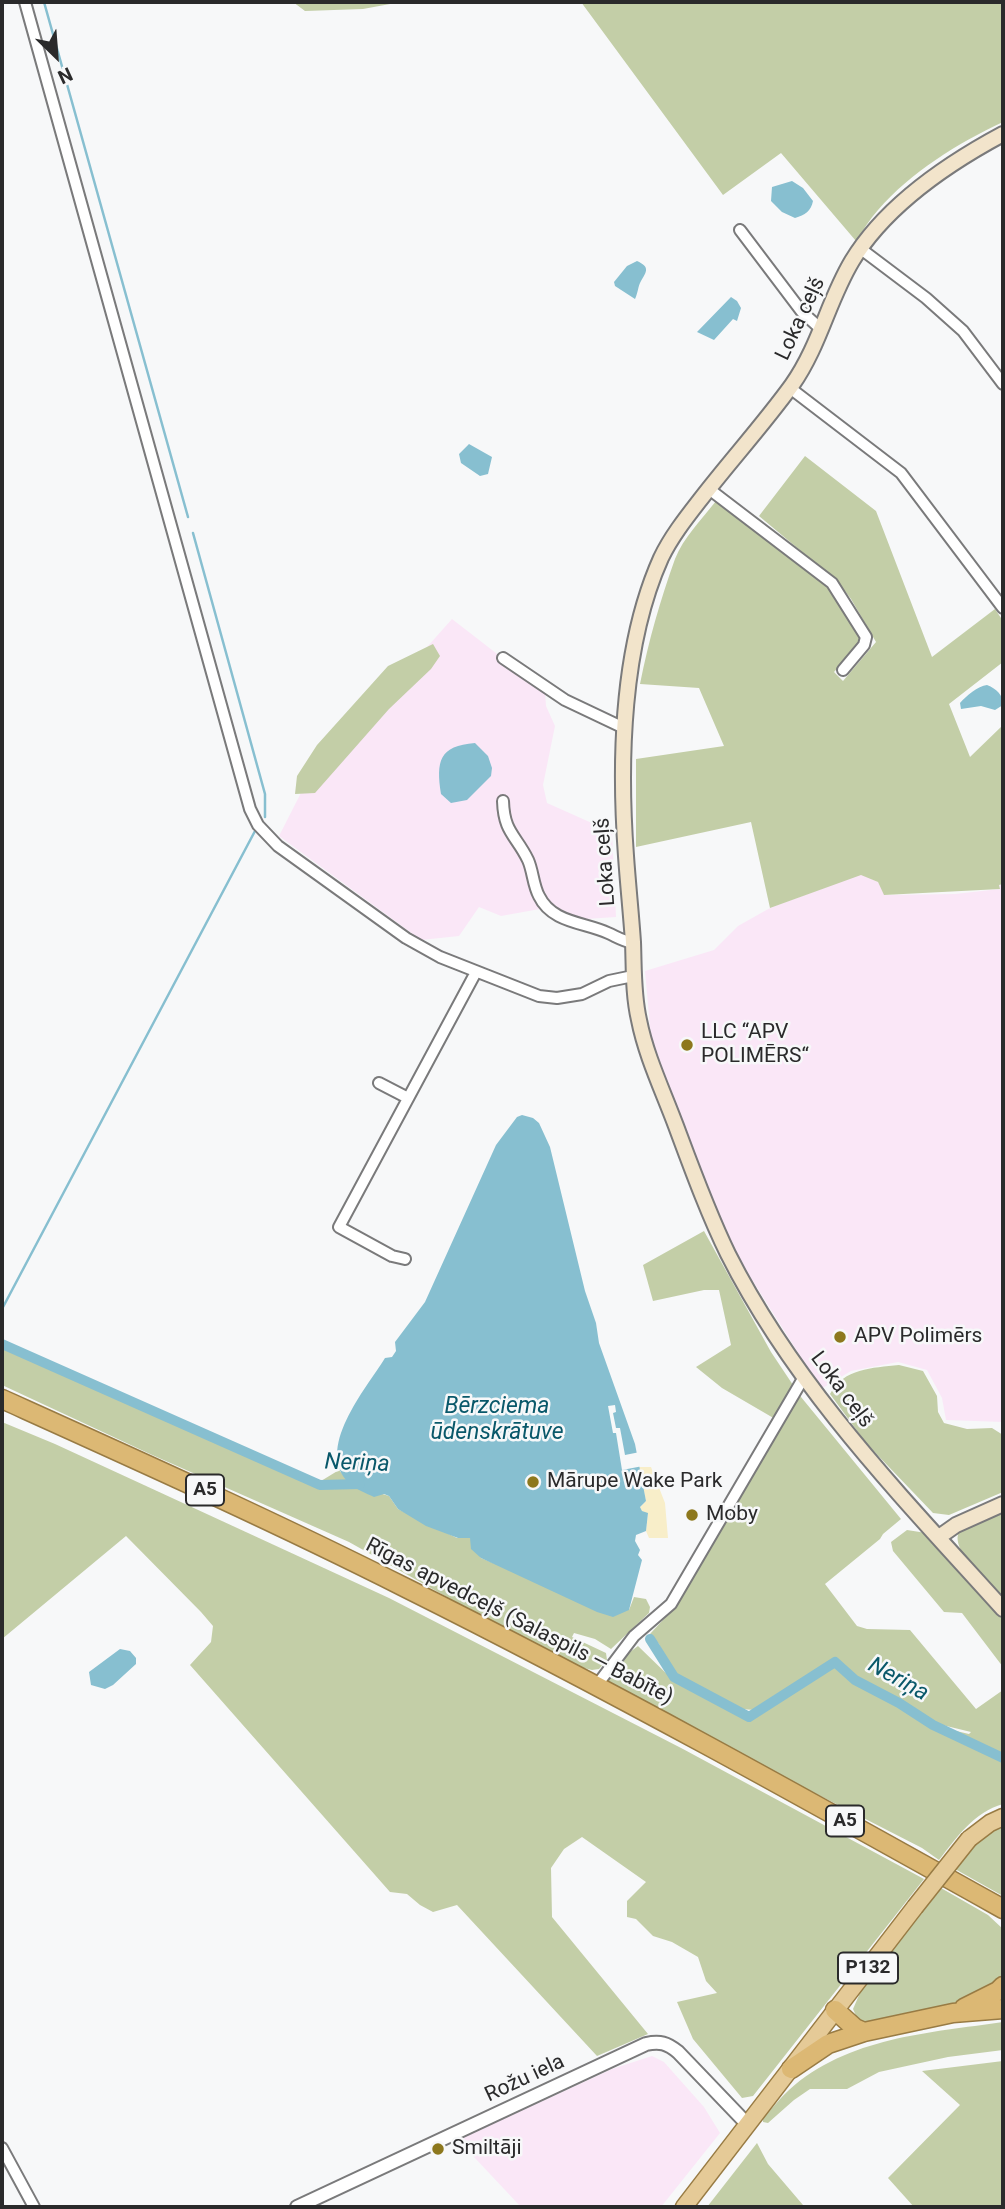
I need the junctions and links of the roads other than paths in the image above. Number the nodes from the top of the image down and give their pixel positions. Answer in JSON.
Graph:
{"nodes":[{"id":1,"x":25,"y":2,"type":"edge"},
{"id":2,"x":1003,"y":134,"type":"edge"},
{"id":3,"x":740,"y":230,"type":"dead end"},
{"id":4,"x":861,"y":249,"type":"junction"},
{"id":5,"x":822,"y":330,"type":"junction"},
{"id":6,"x":1003,"y":384,"type":"edge"},
{"id":7,"x":790,"y":388,"type":"junction"},
{"id":8,"x":709,"y":489,"type":"junction"},
{"id":9,"x":1003,"y":608,"type":"edge"},
{"id":10,"x":503,"y":658,"type":"dead end"},
{"id":11,"x":843,"y":670,"type":"dead end"},
{"id":12,"x":624,"y":729,"type":"junction"},
{"id":13,"x":503,"y":801,"type":"dead end"},
{"id":14,"x":633,"y":943,"type":"junction"},
{"id":15,"x":476,"y":972,"type":"junction"},
{"id":16,"x":634,"y":976,"type":"junction"},
{"id":17,"x":379,"y":1083,"type":"dead end"},
{"id":18,"x":408,"y":1098,"type":"junction"},
{"id":19,"x":405,"y":1259,"type":"dead end"},
{"id":20,"x":804,"y":1377,"type":"junction"},
{"id":21,"x":2,"y":1399,"type":"edge"},
{"id":22,"x":1003,"y":1504,"type":"edge"},
{"id":23,"x":939,"y":1537,"type":"junction"},
{"id":24,"x":1003,"y":1609,"type":"edge"},
{"id":25,"x":597,"y":1685,"type":"junction"},
{"id":26,"x":1003,"y":1817,"type":"edge"},
{"id":27,"x":985,"y":1899,"type":"junction"},
{"id":28,"x":1003,"y":1909,"type":"edge"},
{"id":29,"x":1003,"y":1921,"type":"edge"},
{"id":30,"x":1003,"y":1986,"type":"edge"},
{"id":31,"x":1003,"y":2009,"type":"edge"},
{"id":32,"x":835,"y":2010,"type":"junction"},
{"id":33,"x":953,"y":2013,"type":"junction"},
{"id":34,"x":864,"y":2032,"type":"junction"},
{"id":35,"x":791,"y":2069,"type":"junction"},
{"id":36,"x":748,"y":2125,"type":"junction"},
{"id":37,"x":2,"y":2148,"type":"edge"},
{"id":38,"x":34,"y":2207,"type":"edge"},
{"id":39,"x":297,"y":2207,"type":"edge"},
{"id":40,"x":684,"y":2207,"type":"edge"}],
"edges":[{"from":1,"to":15,"type":"street"},
{"from":2,"to":4,"type":"main road","name":"Loka ceļš"},
{"from":3,"to":5,"type":"street"},
{"from":4,"to":5,"type":"main road","name":"Loka ceļš"},
{"from":4,"to":6,"type":"street"},
{"from":5,"to":7,"type":"main road","name":"Loka ceļš"},
{"from":7,"to":8,"type":"main road","name":"Loka ceļš"},
{"from":7,"to":9,"type":"street"},
{"from":8,"to":11,"type":"street"},
{"from":8,"to":12,"type":"main road","name":"Loka ceļš"},
{"from":10,"to":12,"type":"street"},
{"from":12,"to":14,"type":"main road","name":"Loka ceļš"},
{"from":13,"to":14,"type":"street"},
{"from":14,"to":16,"type":"main road","name":"Loka ceļš"},
{"from":15,"to":16,"type":"street"},
{"from":15,"to":18,"type":"street"},
{"from":16,"to":20,"type":"main road","name":"Loka ceļš"},
{"from":17,"to":18,"type":"street"},
{"from":18,"to":19,"type":"street"},
{"from":20,"to":23,"type":"main road","name":"Loka ceļš"},
{"from":20,"to":25,"type":"street"},
{"from":21,"to":25,"type":"highway","name":"Rīgas apvedceļš (Salaspils — Babīte)","number":"A5"},
{"from":22,"to":23,"type":"main road"},
{"from":23,"to":24,"type":"main road","name":"Loka ceļš"},
{"from":25,"to":27,"type":"highway","name":"Rīgas apvedceļš (Salaspils — Babīte)","number":"A5"},
{"from":26,"to":32,"type":"main road","number":"P132","bridge":true},
{"from":27,"to":28,"type":"highway","name":"Rīgas apvedceļš (Salaspils — Babīte)","number":"A5"},
{"from":27,"to":29,"type":"highway"},
{"from":30,"to":33,"type":"highway"},
{"from":31,"to":33,"type":"highway"},
{"from":32,"to":34,"type":"highway"},
{"from":32,"to":35,"type":"main road","number":"P132"},
{"from":33,"to":34,"type":"highway"},
{"from":34,"to":35,"type":"highway"},
{"from":35,"to":36,"type":"main road","number":"P132"},
{"from":36,"to":39,"type":"street","name":"Rožu iela"},
{"from":36,"to":40,"type":"main road","number":"P132"},
{"from":37,"to":38,"type":"street"}]}
